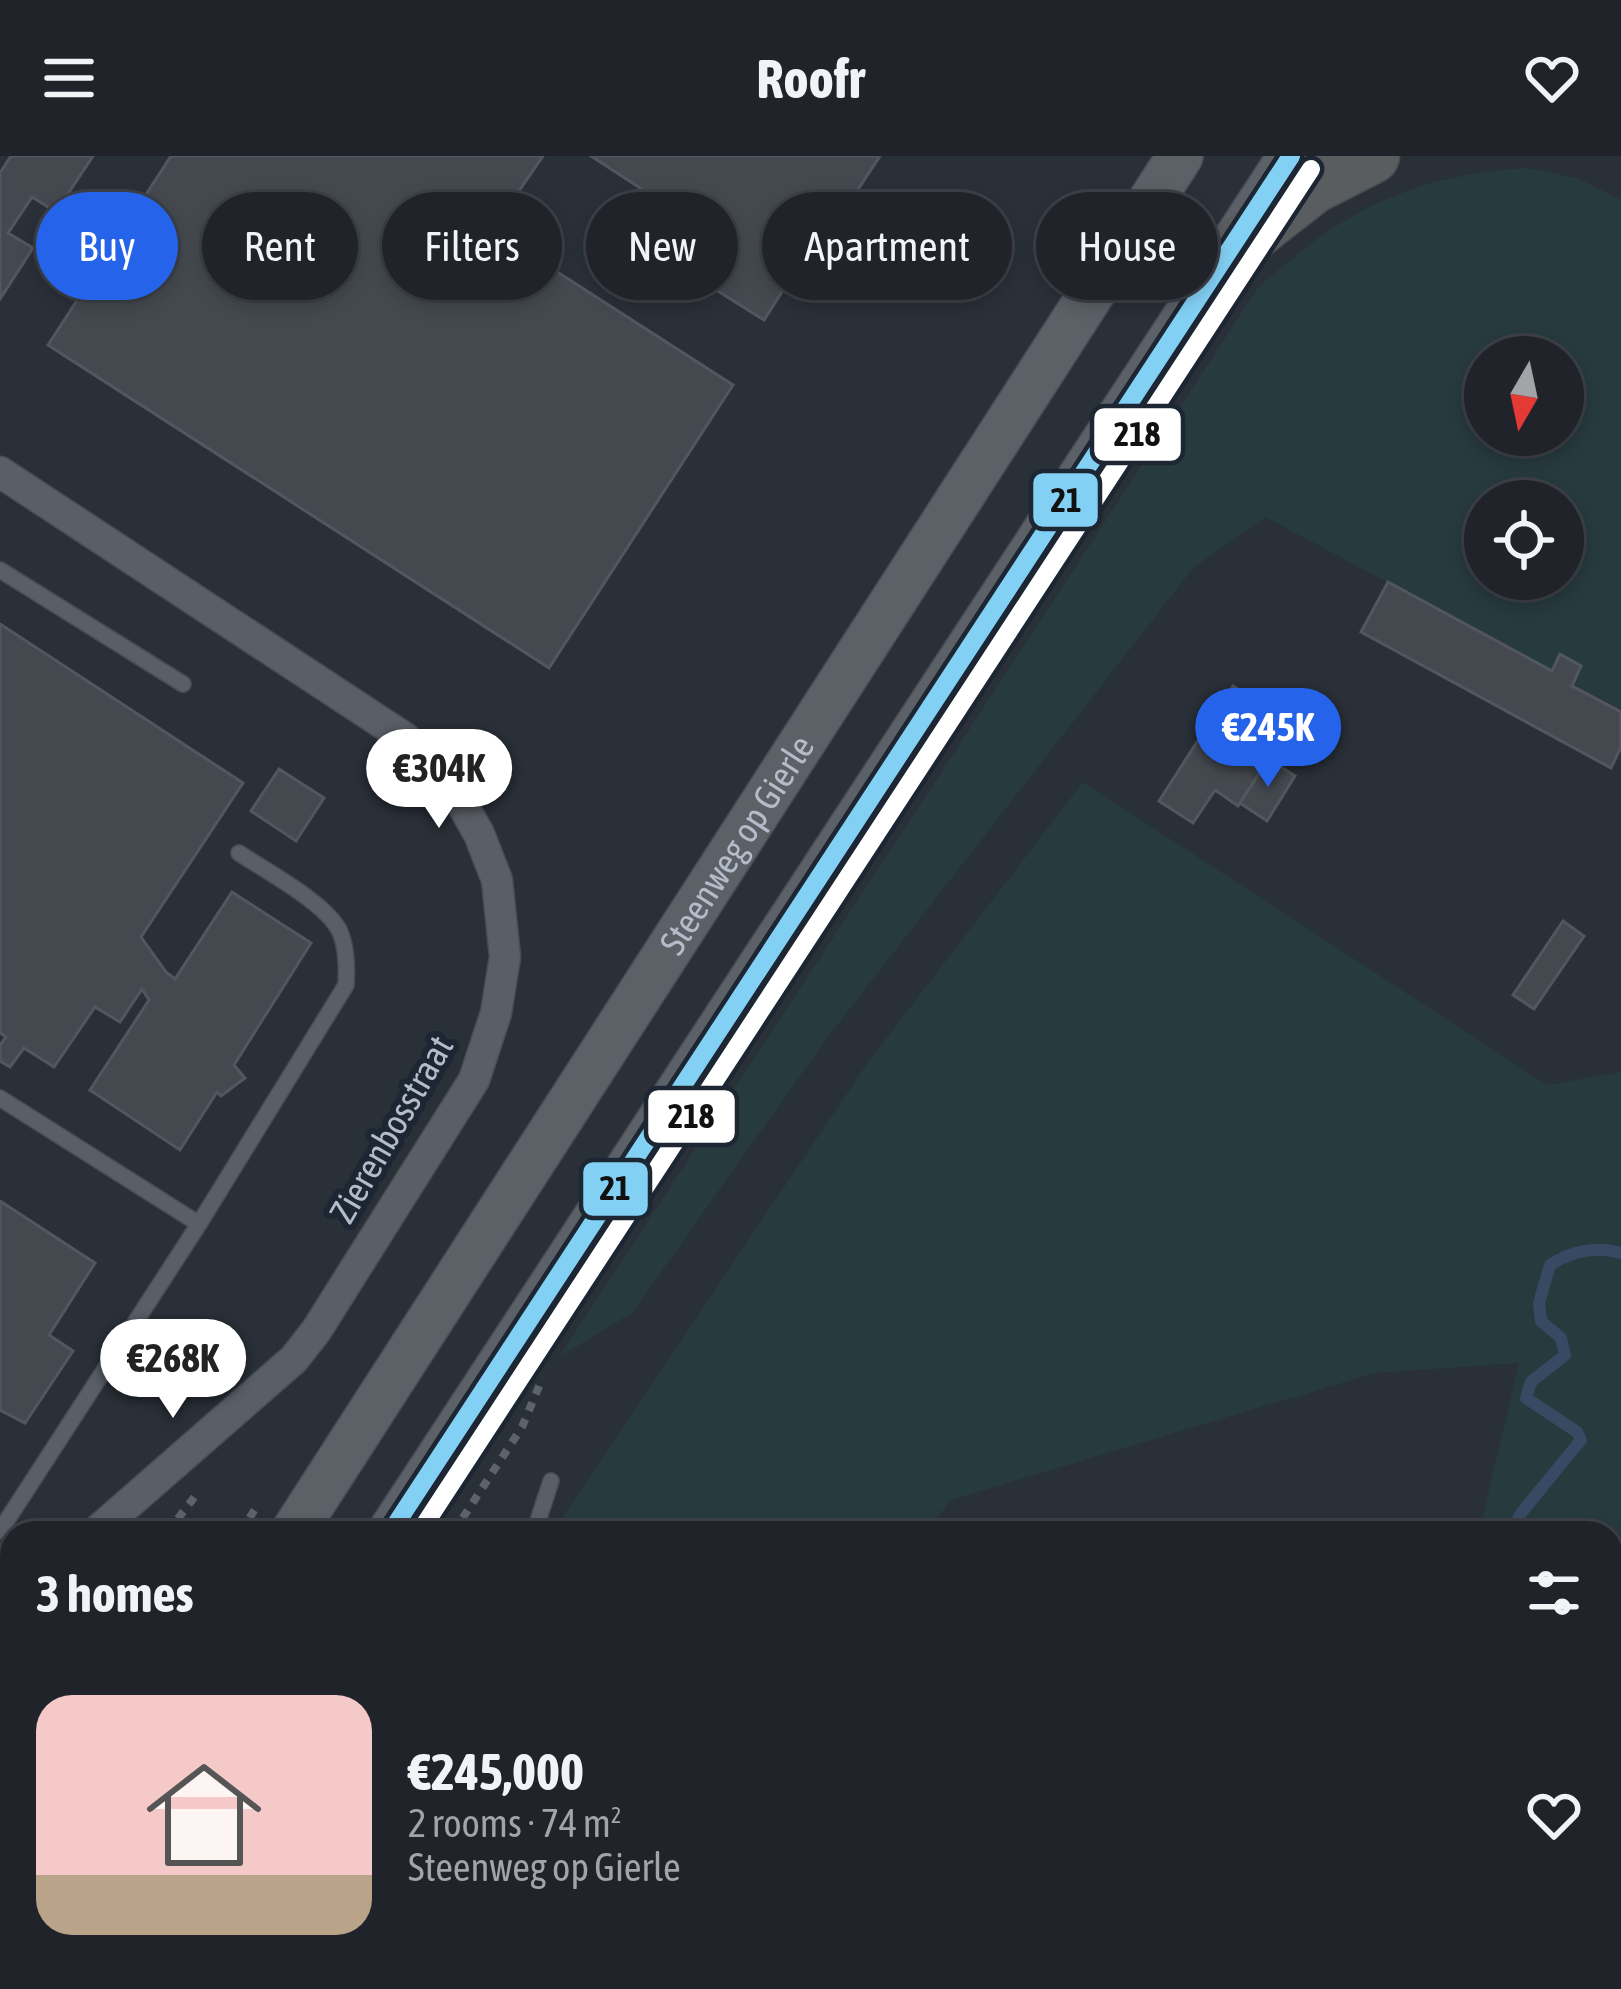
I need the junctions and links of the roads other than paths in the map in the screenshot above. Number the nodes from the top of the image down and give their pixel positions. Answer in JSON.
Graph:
{"nodes":[{"id":1,"x":1180,"y":156,"type":"edge"},
{"id":2,"x":1291,"y":156,"type":"edge"},
{"id":3,"x":1372,"y":156,"type":"edge"},
{"id":4,"x":1226,"y":254,"type":"junction"},
{"id":5,"x":0,"y":472,"type":"edge"},
{"id":6,"x":0,"y":570,"type":"edge"},
{"id":7,"x":182,"y":684,"type":"dead end"},
{"id":8,"x":239,"y":853,"type":"dead end"},
{"id":9,"x":0,"y":1098,"type":"edge"},
{"id":10,"x":199,"y":1224,"type":"junction"},
{"id":11,"x":551,"y":1481,"type":"dead end"},
{"id":12,"x":6,"y":1521,"type":"edge"},
{"id":13,"x":109,"y":1521,"type":"edge"},
{"id":14,"x":301,"y":1521,"type":"edge"},
{"id":15,"x":398,"y":1521,"type":"edge"},
{"id":16,"x":538,"y":1521,"type":"edge"}],
"edges":[{"from":1,"to":14,"type":"main road","name":"Steenweg op Gierle"},
{"from":2,"to":4,"type":"main road"},
{"from":3,"to":4,"type":"highway"},
{"from":4,"to":15,"type":"main road"},
{"from":5,"to":13,"type":"street","name":"Zierenbosstraat"},
{"from":6,"to":7,"type":"lane"},
{"from":8,"to":10,"type":"lane"},
{"from":9,"to":10,"type":"lane"},
{"from":10,"to":12,"type":"lane"},
{"from":11,"to":16,"type":"lane"}]}
